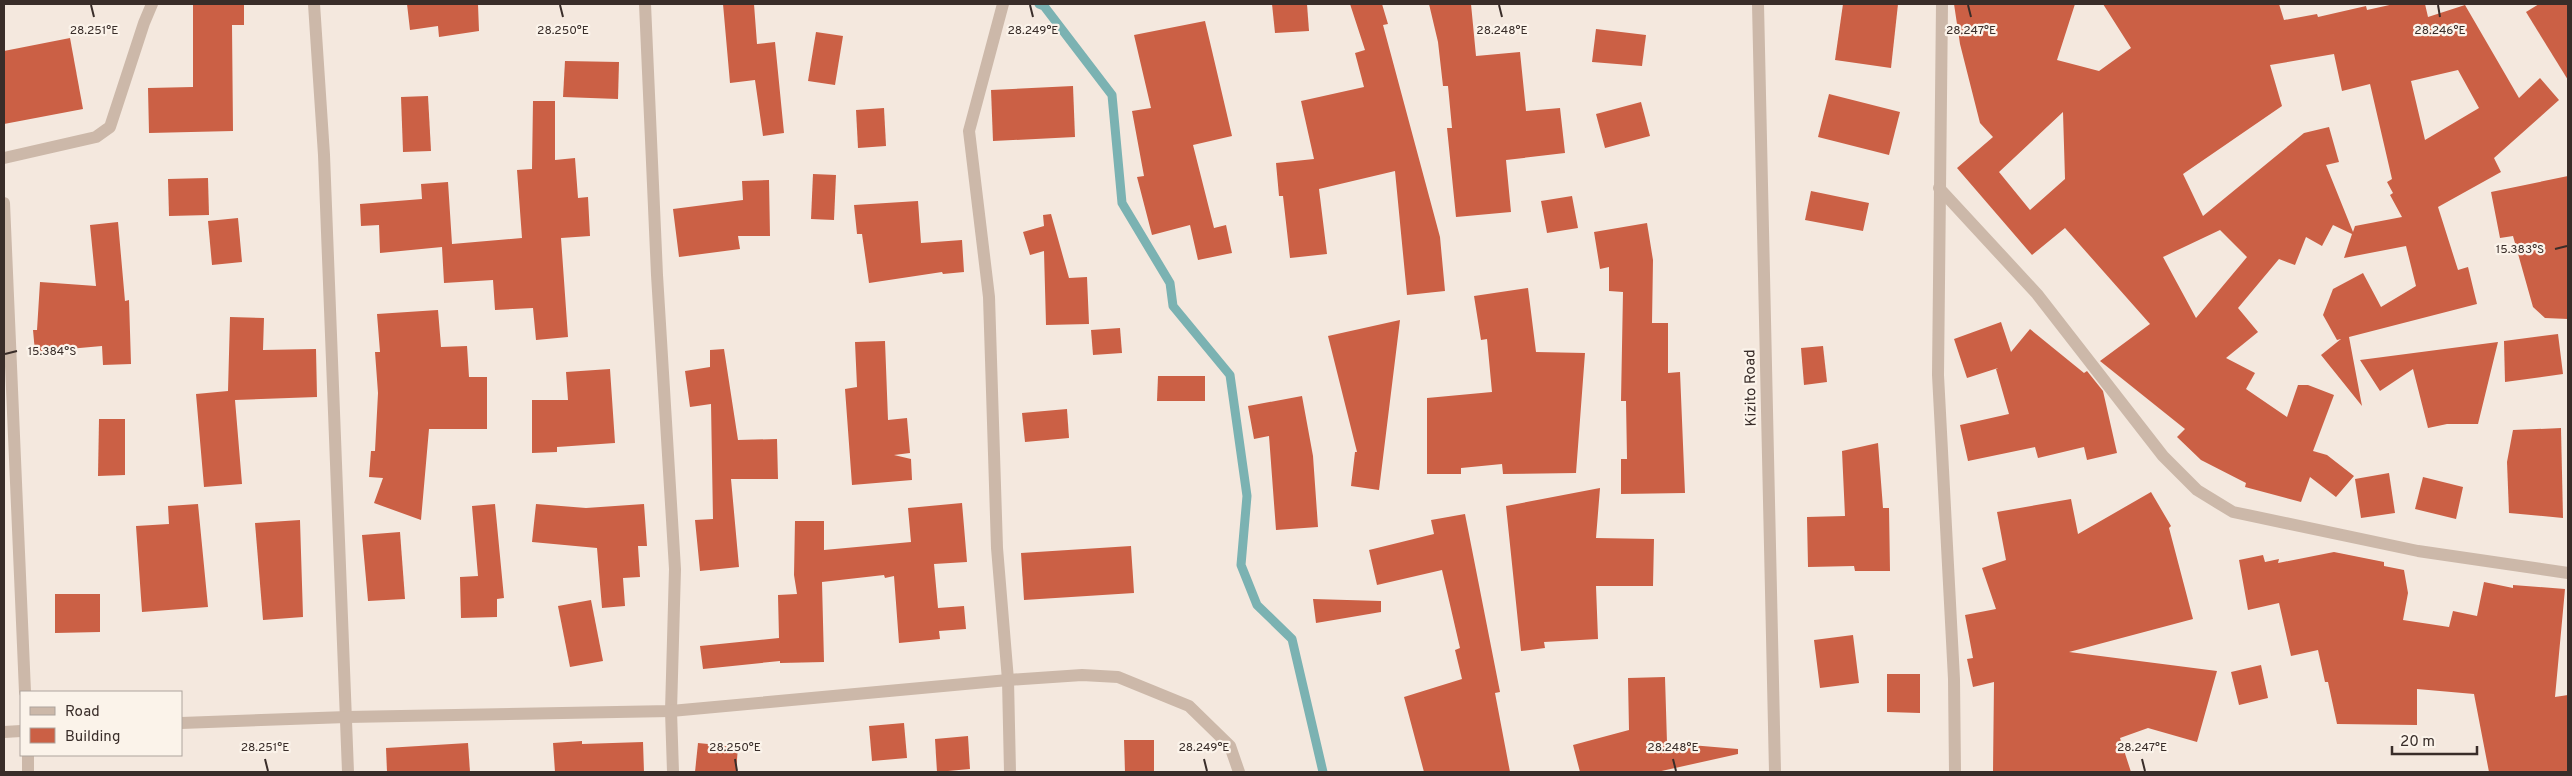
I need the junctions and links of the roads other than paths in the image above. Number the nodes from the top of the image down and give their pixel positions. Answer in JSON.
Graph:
{"nodes":[{"id":1,"x":152,"y":4,"type":"edge"},
{"id":2,"x":314,"y":4,"type":"edge"},
{"id":3,"x":645,"y":4,"type":"edge"},
{"id":4,"x":1003,"y":4,"type":"edge"},
{"id":5,"x":1758,"y":4,"type":"edge"},
{"id":6,"x":1942,"y":4,"type":"edge"},
{"id":7,"x":4,"y":158,"type":"edge"},
{"id":8,"x":1939,"y":188,"type":"junction"},
{"id":9,"x":4,"y":203,"type":"edge"},
{"id":10,"x":2568,"y":573,"type":"edge"},
{"id":11,"x":1008,"y":680,"type":"junction"},
{"id":12,"x":25,"y":691,"type":"edge"},
{"id":13,"x":671,"y":711,"type":"junction"},
{"id":14,"x":347,"y":717,"type":"junction"},
{"id":15,"x":182,"y":723,"type":"edge"},
{"id":16,"x":20,"y":731,"type":"edge"},
{"id":17,"x":4,"y":732,"type":"edge"},
{"id":18,"x":28,"y":756,"type":"edge"},
{"id":19,"x":28,"y":772,"type":"edge"},
{"id":20,"x":348,"y":772,"type":"edge"},
{"id":21,"x":673,"y":772,"type":"edge"},
{"id":22,"x":1010,"y":772,"type":"edge"},
{"id":23,"x":1239,"y":772,"type":"edge"},
{"id":24,"x":1775,"y":772,"type":"edge"},
{"id":25,"x":1955,"y":772,"type":"edge"}],
"edges":[{"from":1,"to":7,"type":"street"},
{"from":2,"to":14,"type":"street"},
{"from":3,"to":13,"type":"street"},
{"from":4,"to":11,"type":"street"},
{"from":5,"to":24,"type":"street","name":"Kizito Road"},
{"from":6,"to":8,"type":"street"},
{"from":8,"to":10,"type":"street"},
{"from":8,"to":25,"type":"street"},
{"from":9,"to":12,"type":"street"},
{"from":11,"to":13,"type":"street"},
{"from":11,"to":22,"type":"street"},
{"from":11,"to":23,"type":"street"},
{"from":13,"to":14,"type":"street"},
{"from":13,"to":21,"type":"street"},
{"from":14,"to":15,"type":"street"},
{"from":14,"to":20,"type":"street"},
{"from":16,"to":17,"type":"street"},
{"from":18,"to":19,"type":"street"}]}
